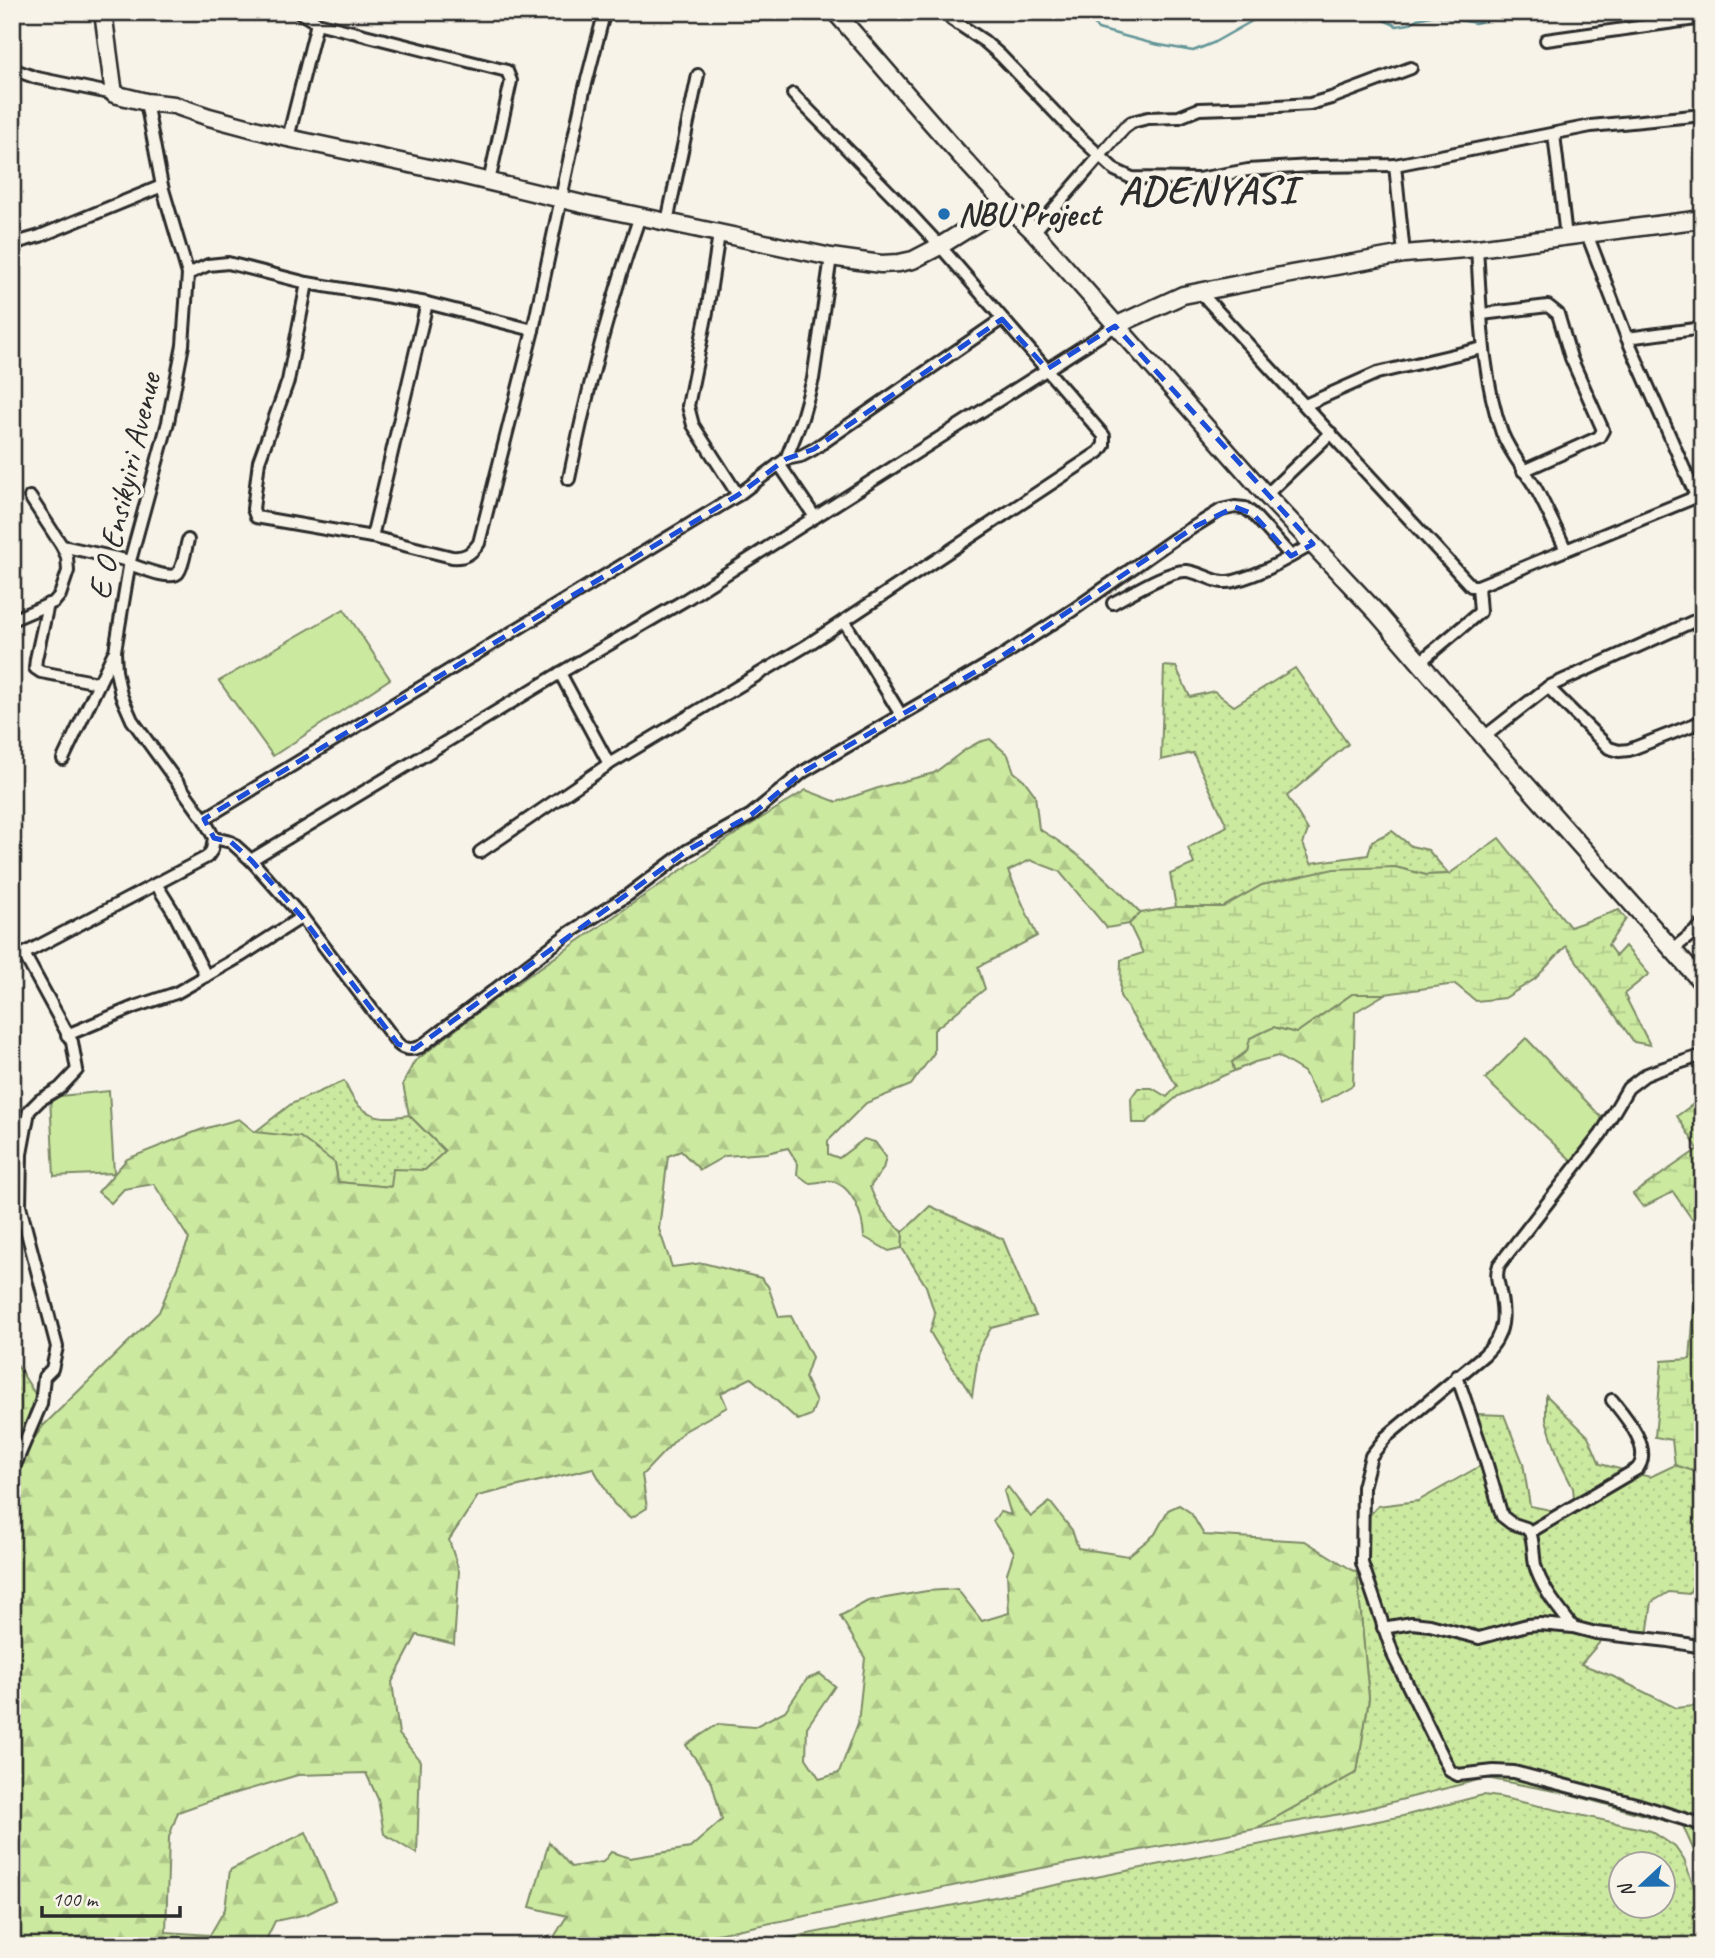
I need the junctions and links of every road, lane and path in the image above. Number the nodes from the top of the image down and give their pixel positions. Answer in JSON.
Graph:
{"nodes":[{"id":1,"x":103,"y":12,"type":"edge"},
{"id":2,"x":299,"y":12,"type":"edge"},
{"id":3,"x":835,"y":12,"type":"edge"},
{"id":4,"x":603,"y":18,"type":"dead end"},
{"id":5,"x":1703,"y":18,"type":"edge"},
{"id":6,"x":951,"y":19,"type":"dead end"},
{"id":7,"x":317,"y":23,"type":"junction"},
{"id":8,"x":1546,"y":40,"type":"dead end"},
{"id":9,"x":1411,"y":68,"type":"dead end"},
{"id":10,"x":12,"y":69,"type":"edge"},
{"id":11,"x":698,"y":75,"type":"dead end"},
{"id":12,"x":114,"y":94,"type":"junction"},
{"id":13,"x":793,"y":94,"type":"dead end"},
{"id":14,"x":146,"y":102,"type":"junction"},
{"id":15,"x":1703,"y":115,"type":"edge"},
{"id":16,"x":1554,"y":134,"type":"junction"},
{"id":17,"x":288,"y":138,"type":"junction"},
{"id":18,"x":1101,"y":157,"type":"junction"},
{"id":19,"x":1395,"y":165,"type":"junction"},
{"id":20,"x":489,"y":182,"type":"junction"},
{"id":21,"x":162,"y":186,"type":"junction"},
{"id":22,"x":561,"y":199,"type":"junction"},
{"id":23,"x":1006,"y":205,"type":"junction"},
{"id":24,"x":640,"y":216,"type":"junction"},
{"id":25,"x":1703,"y":219,"type":"edge"},
{"id":26,"x":667,"y":222,"type":"junction"},
{"id":27,"x":1034,"y":232,"type":"junction"},
{"id":28,"x":719,"y":234,"type":"junction"},
{"id":29,"x":1587,"y":234,"type":"junction"},
{"id":30,"x":1566,"y":237,"type":"junction"},
{"id":31,"x":12,"y":244,"type":"edge"},
{"id":32,"x":940,"y":246,"type":"junction"},
{"id":33,"x":1477,"y":248,"type":"junction"},
{"id":34,"x":1404,"y":254,"type":"junction"},
{"id":35,"x":831,"y":257,"type":"junction"},
{"id":36,"x":188,"y":274,"type":"junction"},
{"id":37,"x":307,"y":283,"type":"junction"},
{"id":38,"x":1199,"y":291,"type":"junction"},
{"id":39,"x":427,"y":303,"type":"junction"},
{"id":40,"x":1482,"y":314,"type":"junction"},
{"id":41,"x":1002,"y":319,"type":"junction"},
{"id":42,"x":1115,"y":326,"type":"junction"},
{"id":43,"x":1703,"y":328,"type":"edge"},
{"id":44,"x":533,"y":330,"type":"junction"},
{"id":45,"x":1627,"y":338,"type":"junction"},
{"id":46,"x":1483,"y":348,"type":"junction"},
{"id":47,"x":1047,"y":369,"type":"junction"},
{"id":48,"x":1305,"y":405,"type":"junction"},
{"id":49,"x":1331,"y":433,"type":"junction"},
{"id":50,"x":783,"y":462,"type":"junction"},
{"id":51,"x":1523,"y":471,"type":"junction"},
{"id":52,"x":569,"y":479,"type":"dead end"},
{"id":53,"x":738,"y":495,"type":"junction"},
{"id":54,"x":1266,"y":495,"type":"junction"},
{"id":55,"x":1699,"y":495,"type":"edge"},
{"id":56,"x":30,"y":497,"type":"dead end"},
{"id":57,"x":815,"y":517,"type":"junction"},
{"id":58,"x":372,"y":537,"type":"junction"},
{"id":59,"x":188,"y":540,"type":"dead end"},
{"id":60,"x":1313,"y":544,"type":"junction"},
{"id":61,"x":62,"y":546,"type":"junction"},
{"id":62,"x":1566,"y":550,"type":"junction"},
{"id":63,"x":1291,"y":556,"type":"junction"},
{"id":64,"x":129,"y":563,"type":"junction"},
{"id":65,"x":1478,"y":586,"type":"junction"},
{"id":66,"x":1113,"y":603,"type":"dead end"},
{"id":67,"x":48,"y":604,"type":"junction"},
{"id":68,"x":1703,"y":617,"type":"edge"},
{"id":69,"x":12,"y":620,"type":"edge"},
{"id":70,"x":844,"y":621,"type":"junction"},
{"id":71,"x":115,"y":652,"type":"junction"},
{"id":72,"x":1420,"y":662,"type":"junction"},
{"id":73,"x":560,"y":673,"type":"junction"},
{"id":74,"x":99,"y":683,"type":"junction"},
{"id":75,"x":1548,"y":687,"type":"junction"},
{"id":76,"x":901,"y":715,"type":"junction"},
{"id":77,"x":1703,"y":721,"type":"edge"},
{"id":78,"x":1484,"y":737,"type":"junction"},
{"id":79,"x":63,"y":759,"type":"dead end"},
{"id":80,"x":609,"y":764,"type":"junction"},
{"id":81,"x":204,"y":819,"type":"junction"},
{"id":82,"x":214,"y":838,"type":"junction"},
{"id":83,"x":480,"y":852,"type":"dead end"},
{"id":84,"x":251,"y":860,"type":"junction"},
{"id":85,"x":156,"y":884,"type":"junction"},
{"id":86,"x":302,"y":917,"type":"junction"},
{"id":87,"x":1703,"y":925,"type":"edge"},
{"id":88,"x":1672,"y":950,"type":"junction"},
{"id":89,"x":24,"y":954,"type":"junction"},
{"id":90,"x":12,"y":960,"type":"edge"},
{"id":91,"x":206,"y":976,"type":"junction"},
{"id":92,"x":1703,"y":984,"type":"edge"},
{"id":93,"x":67,"y":1034,"type":"junction"},
{"id":94,"x":1703,"y":1055,"type":"edge"},
{"id":95,"x":20,"y":1206,"type":"junction"},
{"id":96,"x":12,"y":1217,"type":"edge"},
{"id":97,"x":1457,"y":1376,"type":"junction"},
{"id":98,"x":1612,"y":1400,"type":"dead end"},
{"id":99,"x":12,"y":1472,"type":"edge"},
{"id":100,"x":1530,"y":1532,"type":"junction"},
{"id":101,"x":1383,"y":1628,"type":"junction"},
{"id":102,"x":1573,"y":1628,"type":"junction"},
{"id":103,"x":1703,"y":1647,"type":"edge"},
{"id":104,"x":1703,"y":1825,"type":"edge"}],
"edges":[{"from":1,"to":12,"type":"street"},
{"from":2,"to":7,"type":"street"},
{"from":3,"to":23,"type":"street"},
{"from":4,"to":22,"type":"street"},
{"from":5,"to":8,"type":"street"},
{"from":6,"to":18,"type":"street"},
{"from":7,"to":17,"type":"street"},
{"from":7,"to":20,"type":"street"},
{"from":9,"to":18,"type":"street"},
{"from":10,"to":12,"type":"street"},
{"from":11,"to":26,"type":"street"},
{"from":12,"to":14,"type":"street"},
{"from":13,"to":32,"type":"street"},
{"from":14,"to":17,"type":"street"},
{"from":14,"to":21,"type":"street","name":"E O Ensikyiri Avenue"},
{"from":15,"to":16,"type":"street"},
{"from":16,"to":19,"type":"street"},
{"from":16,"to":30,"type":"street"},
{"from":17,"to":20,"type":"street"},
{"from":18,"to":19,"type":"street"},
{"from":18,"to":27,"type":"street"},
{"from":19,"to":34,"type":"street"},
{"from":20,"to":22,"type":"street"},
{"from":21,"to":31,"type":"street"},
{"from":21,"to":36,"type":"street","name":"E O Ensikyiri Avenue"},
{"from":22,"to":24,"type":"street"},
{"from":22,"to":44,"type":"street"},
{"from":23,"to":27,"type":"street"},
{"from":23,"to":32,"type":"street"},
{"from":24,"to":26,"type":"street"},
{"from":24,"to":52,"type":"street"},
{"from":25,"to":29,"type":"street"},
{"from":26,"to":28,"type":"street"},
{"from":27,"to":42,"type":"street"},
{"from":28,"to":35,"type":"street"},
{"from":28,"to":53,"type":"street"},
{"from":29,"to":30,"type":"street"},
{"from":29,"to":45,"type":"street"},
{"from":30,"to":33,"type":"street"},
{"from":32,"to":35,"type":"street"},
{"from":32,"to":41,"type":"street"},
{"from":33,"to":34,"type":"street"},
{"from":33,"to":40,"type":"street"},
{"from":34,"to":38,"type":"street"},
{"from":35,"to":50,"type":"street"},
{"from":36,"to":37,"type":"street"},
{"from":36,"to":64,"type":"street","name":"E O Ensikyiri Avenue"},
{"from":37,"to":39,"type":"street"},
{"from":37,"to":58,"type":"street"},
{"from":38,"to":42,"type":"street"},
{"from":38,"to":48,"type":"street"},
{"from":39,"to":44,"type":"street"},
{"from":39,"to":58,"type":"street"},
{"from":40,"to":46,"type":"street"},
{"from":40,"to":51,"type":"street"},
{"from":41,"to":47,"type":"street"},
{"from":41,"to":50,"type":"street"},
{"from":42,"to":47,"type":"street"},
{"from":42,"to":54,"type":"street"},
{"from":43,"to":45,"type":"street"},
{"from":44,"to":58,"type":"street"},
{"from":45,"to":55,"type":"street"},
{"from":46,"to":48,"type":"street"},
{"from":46,"to":51,"type":"street"},
{"from":47,"to":57,"type":"street"},
{"from":47,"to":70,"type":"street"},
{"from":48,"to":49,"type":"street"},
{"from":49,"to":54,"type":"street"},
{"from":49,"to":65,"type":"street"},
{"from":50,"to":53,"type":"street"},
{"from":50,"to":57,"type":"street"},
{"from":51,"to":62,"type":"street"},
{"from":53,"to":81,"type":"street"},
{"from":54,"to":60,"type":"street"},
{"from":55,"to":62,"type":"street"},
{"from":56,"to":61,"type":"street"},
{"from":57,"to":73,"type":"street"},
{"from":59,"to":64,"type":"street"},
{"from":60,"to":63,"type":"street"},
{"from":60,"to":72,"type":"street"},
{"from":61,"to":64,"type":"street"},
{"from":61,"to":67,"type":"street"},
{"from":62,"to":65,"type":"street"},
{"from":63,"to":66,"type":"street"},
{"from":63,"to":76,"type":"street"},
{"from":64,"to":71,"type":"street","name":"E O Ensikyiri Avenue"},
{"from":65,"to":72,"type":"street"},
{"from":67,"to":69,"type":"street"},
{"from":67,"to":74,"type":"street"},
{"from":68,"to":75,"type":"street"},
{"from":70,"to":76,"type":"street"},
{"from":70,"to":80,"type":"street"},
{"from":71,"to":74,"type":"street"},
{"from":71,"to":81,"type":"street","name":"E O Ensikyiri Avenue"},
{"from":72,"to":78,"type":"street"},
{"from":73,"to":80,"type":"street"},
{"from":73,"to":84,"type":"street"},
{"from":74,"to":79,"type":"street"},
{"from":75,"to":77,"type":"street"},
{"from":75,"to":78,"type":"street"},
{"from":76,"to":86,"type":"street"},
{"from":78,"to":88,"type":"street"},
{"from":80,"to":83,"type":"street"},
{"from":81,"to":82,"type":"street","name":"E O Ensikyiri Avenue"},
{"from":82,"to":84,"type":"street"},
{"from":82,"to":85,"type":"street"},
{"from":84,"to":86,"type":"street"},
{"from":85,"to":89,"type":"street"},
{"from":85,"to":91,"type":"street"},
{"from":86,"to":91,"type":"street"},
{"from":87,"to":88,"type":"street"},
{"from":88,"to":92,"type":"street"},
{"from":89,"to":90,"type":"street"},
{"from":89,"to":93,"type":"street"},
{"from":91,"to":93,"type":"street"},
{"from":93,"to":95,"type":"street"},
{"from":94,"to":97,"type":"street"},
{"from":95,"to":96,"type":"street"},
{"from":95,"to":99,"type":"street"},
{"from":97,"to":100,"type":"street"},
{"from":97,"to":101,"type":"street"},
{"from":98,"to":100,"type":"street"},
{"from":100,"to":102,"type":"street"},
{"from":101,"to":102,"type":"street"},
{"from":101,"to":104,"type":"street"},
{"from":102,"to":103,"type":"street"}]}
